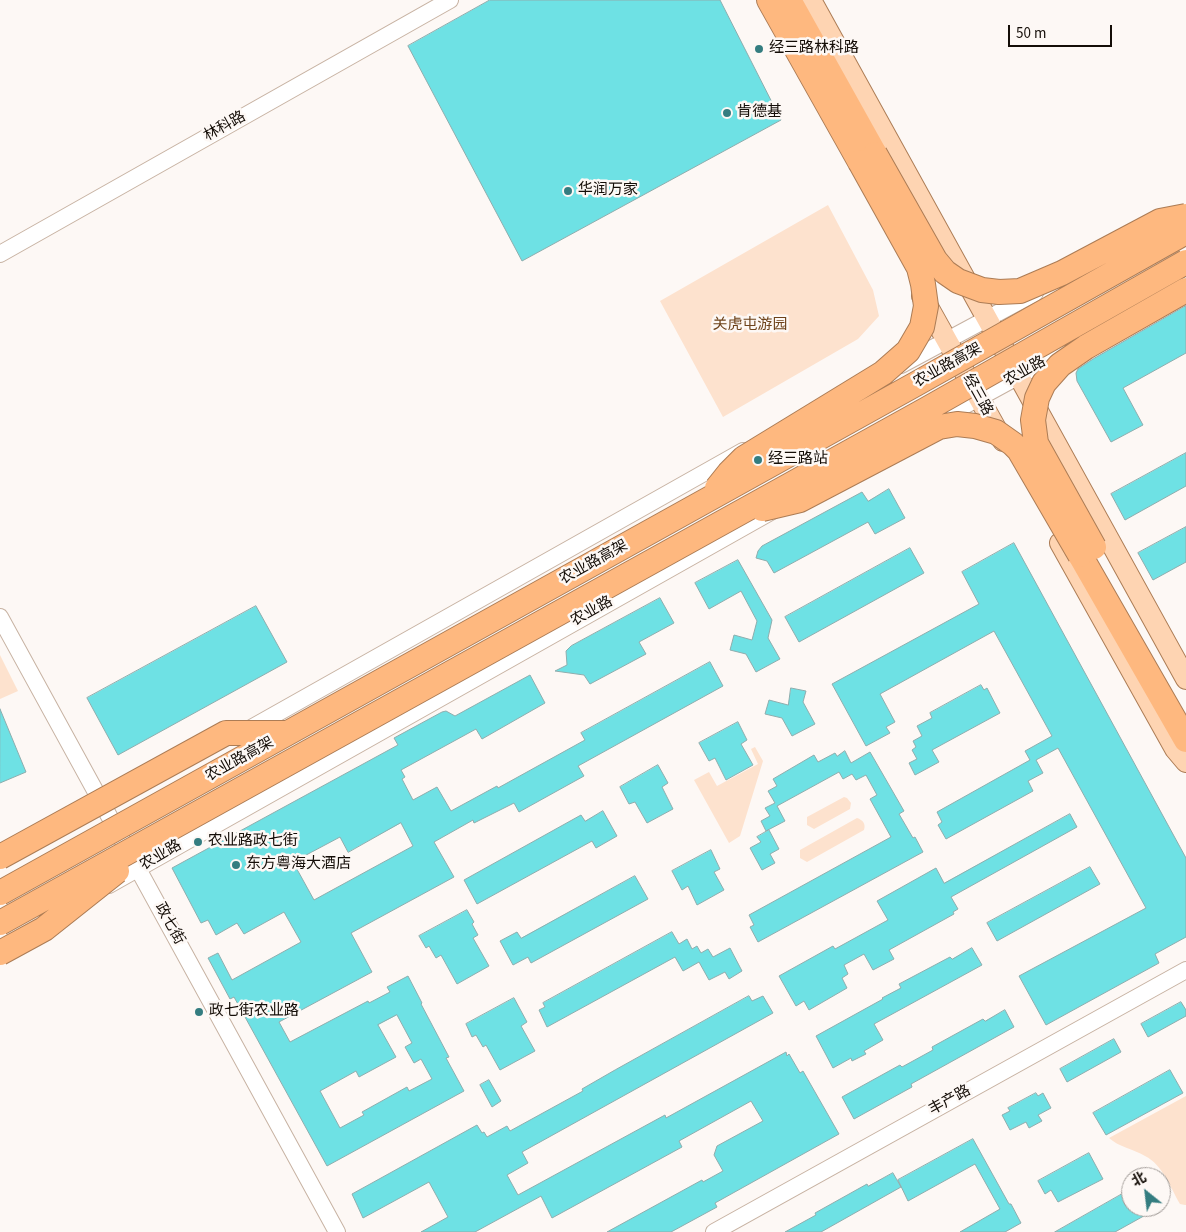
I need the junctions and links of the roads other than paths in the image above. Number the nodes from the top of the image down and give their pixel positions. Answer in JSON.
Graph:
{"nodes":[{"id":1,"x":450,"y":0,"type":"edge"},
{"id":2,"x":757,"y":0,"type":"edge"},
{"id":3,"x":769,"y":0,"type":"edge"},
{"id":4,"x":789,"y":0,"type":"edge"},
{"id":5,"x":811,"y":0,"type":"edge"},
{"id":6,"x":868,"y":158,"type":"junction"},
{"id":7,"x":1186,"y":211,"type":"edge"},
{"id":8,"x":1186,"y":216,"type":"edge"},
{"id":9,"x":1186,"y":232,"type":"edge"},
{"id":10,"x":0,"y":254,"type":"edge"},
{"id":11,"x":1186,"y":262,"type":"edge"},
{"id":12,"x":1186,"y":284,"type":"edge"},
{"id":13,"x":1186,"y":290,"type":"edge"},
{"id":14,"x":987,"y":319,"type":"junction"},
{"id":15,"x":947,"y":340,"type":"junction"},
{"id":16,"x":1018,"y":376,"type":"junction"},
{"id":17,"x":978,"y":398,"type":"junction"},
{"id":18,"x":707,"y":501,"type":"junction"},
{"id":19,"x":731,"y":517,"type":"junction"},
{"id":20,"x":1087,"y":551,"type":"junction"},
{"id":21,"x":0,"y":617,"type":"edge"},
{"id":22,"x":1186,"y":680,"type":"edge"},
{"id":23,"x":1186,"y":712,"type":"edge"},
{"id":24,"x":288,"y":734,"type":"junction"},
{"id":25,"x":1186,"y":740,"type":"edge"},
{"id":26,"x":1186,"y":762,"type":"edge"},
{"id":27,"x":106,"y":810,"type":"junction"},
{"id":28,"x":173,"y":827,"type":"junction"},
{"id":29,"x":0,"y":857,"type":"edge"},
{"id":30,"x":138,"y":868,"type":"junction"},
{"id":31,"x":0,"y":870,"type":"edge"},
{"id":32,"x":0,"y":893,"type":"edge"},
{"id":33,"x":0,"y":923,"type":"edge"},
{"id":34,"x":0,"y":945,"type":"edge"},
{"id":35,"x":0,"y":953,"type":"edge"},
{"id":36,"x":1186,"y":970,"type":"edge"},
{"id":37,"x":337,"y":1232,"type":"edge"},
{"id":38,"x":714,"y":1232,"type":"edge"}],
"edges":[{"from":1,"to":10,"type":"street","name":"林科路"},
{"from":2,"to":15,"type":"main road","name":"经三路"},
{"from":3,"to":6,"type":"highway"},
{"from":4,"to":6,"type":"highway"},
{"from":5,"to":14,"type":"main road"},
{"from":6,"to":8,"type":"highway","bridge":true},
{"from":6,"to":18,"type":"highway","bridge":true},
{"from":7,"to":14,"type":"street"},
{"from":9,"to":18,"type":"highway","name":"农业路高架","bridge":true},
{"from":11,"to":19,"type":"highway","name":"农业路高架","bridge":true},
{"from":12,"to":16,"type":"street","name":"农业路"},
{"from":13,"to":20,"type":"highway","bridge":true},
{"from":14,"to":15,"type":"street"},
{"from":14,"to":16,"type":"main road"},
{"from":15,"to":17,"type":"main road","name":"经三路"},
{"from":15,"to":27,"type":"street"},
{"from":16,"to":17,"type":"street","name":"农业路"},
{"from":16,"to":22,"type":"main road"},
{"from":17,"to":26,"type":"main road","name":"经三路"},
{"from":17,"to":30,"type":"street","name":"农业路"},
{"from":18,"to":24,"type":"highway","name":"农业路高架","bridge":true},
{"from":19,"to":20,"type":"highway","bridge":true},
{"from":19,"to":28,"type":"highway","name":"农业路高架","bridge":true},
{"from":20,"to":23,"type":"highway"},
{"from":20,"to":25,"type":"highway"},
{"from":21,"to":27,"type":"street","name":"政七街"},
{"from":24,"to":29,"type":"highway","bridge":true},
{"from":24,"to":32,"type":"highway","name":"农业路高架","bridge":true},
{"from":27,"to":30,"type":"street","name":"政七街"},
{"from":27,"to":31,"type":"street"},
{"from":28,"to":33,"type":"highway","name":"农业路高架","bridge":true},
{"from":28,"to":35,"type":"highway","bridge":true},
{"from":30,"to":34,"type":"street","name":"农业路"},
{"from":30,"to":37,"type":"street","name":"政七街"},
{"from":36,"to":38,"type":"street","name":"丰产路"}]}
